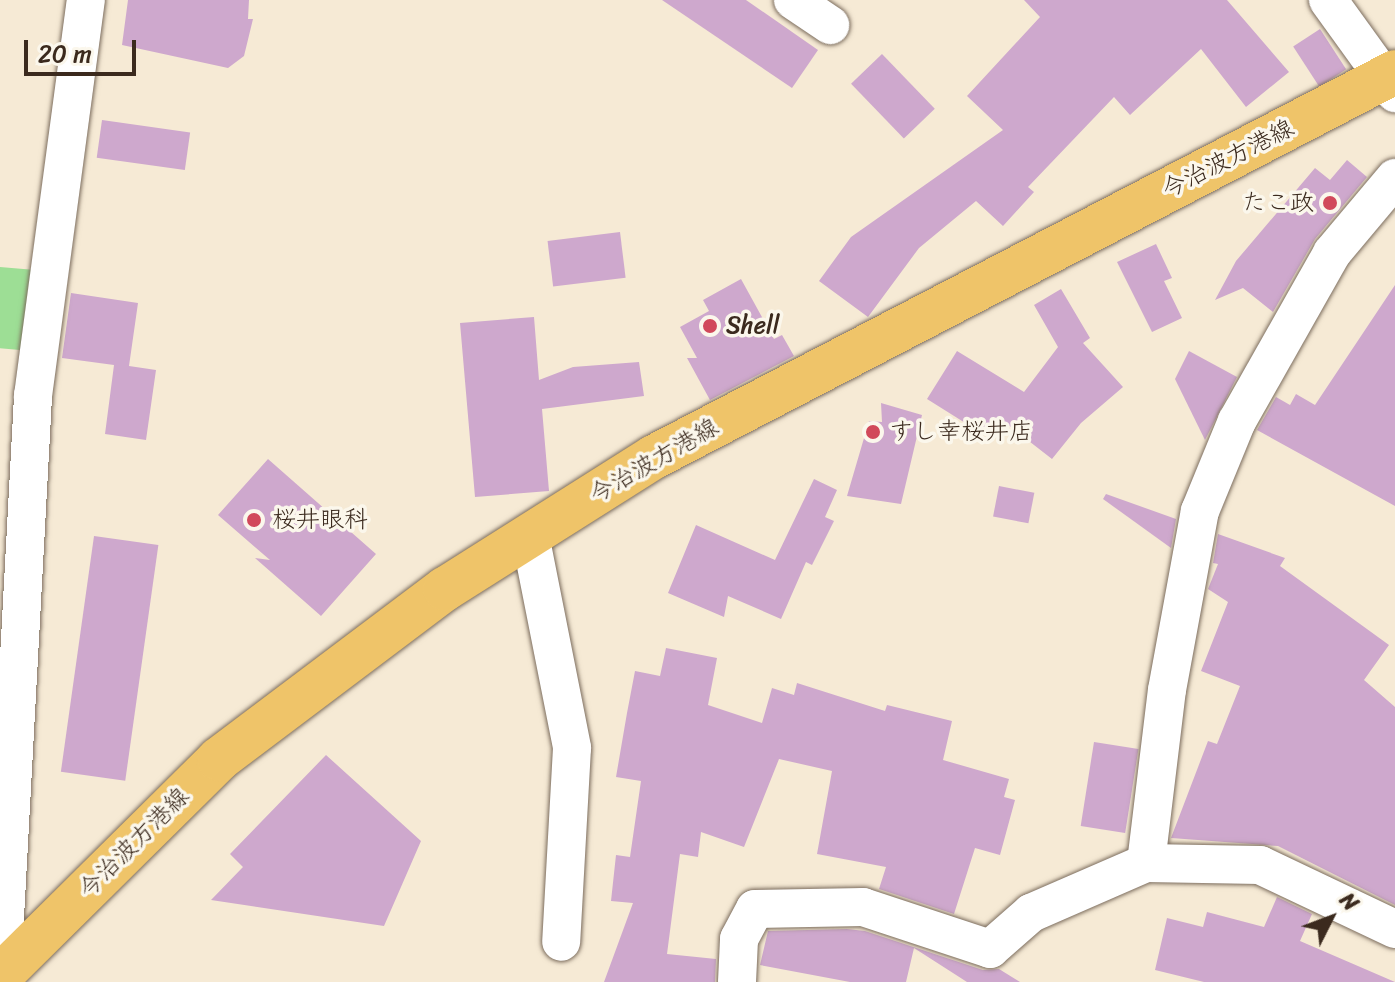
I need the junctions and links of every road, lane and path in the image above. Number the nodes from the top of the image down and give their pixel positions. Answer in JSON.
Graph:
{"nodes":[{"id":1,"x":86,"y":0,"type":"edge"},
{"id":2,"x":793,"y":0,"type":"edge"},
{"id":3,"x":1328,"y":0,"type":"edge"},
{"id":4,"x":830,"y":25,"type":"dead end"},
{"id":5,"x":1392,"y":81,"type":"edge"},
{"id":6,"x":1395,"y":178,"type":"edge"},
{"id":7,"x":530,"y":535,"type":"junction"},
{"id":8,"x":1146,"y":863,"type":"junction"},
{"id":9,"x":1395,"y":929,"type":"edge"},
{"id":10,"x":561,"y":942,"type":"dead end"},
{"id":11,"x":1,"y":974,"type":"edge"},
{"id":12,"x":737,"y":982,"type":"edge"}],
"edges":[{"from":1,"to":11,"type":"street"},
{"from":2,"to":4,"type":"street"},
{"from":3,"to":5,"type":"street"},
{"from":5,"to":7,"type":"main road","name":"今治波方港線"},
{"from":6,"to":8,"type":"street"},
{"from":7,"to":10,"type":"street"},
{"from":7,"to":11,"type":"main road","name":"今治波方港線"},
{"from":8,"to":9,"type":"street"},
{"from":8,"to":12,"type":"street"}]}
